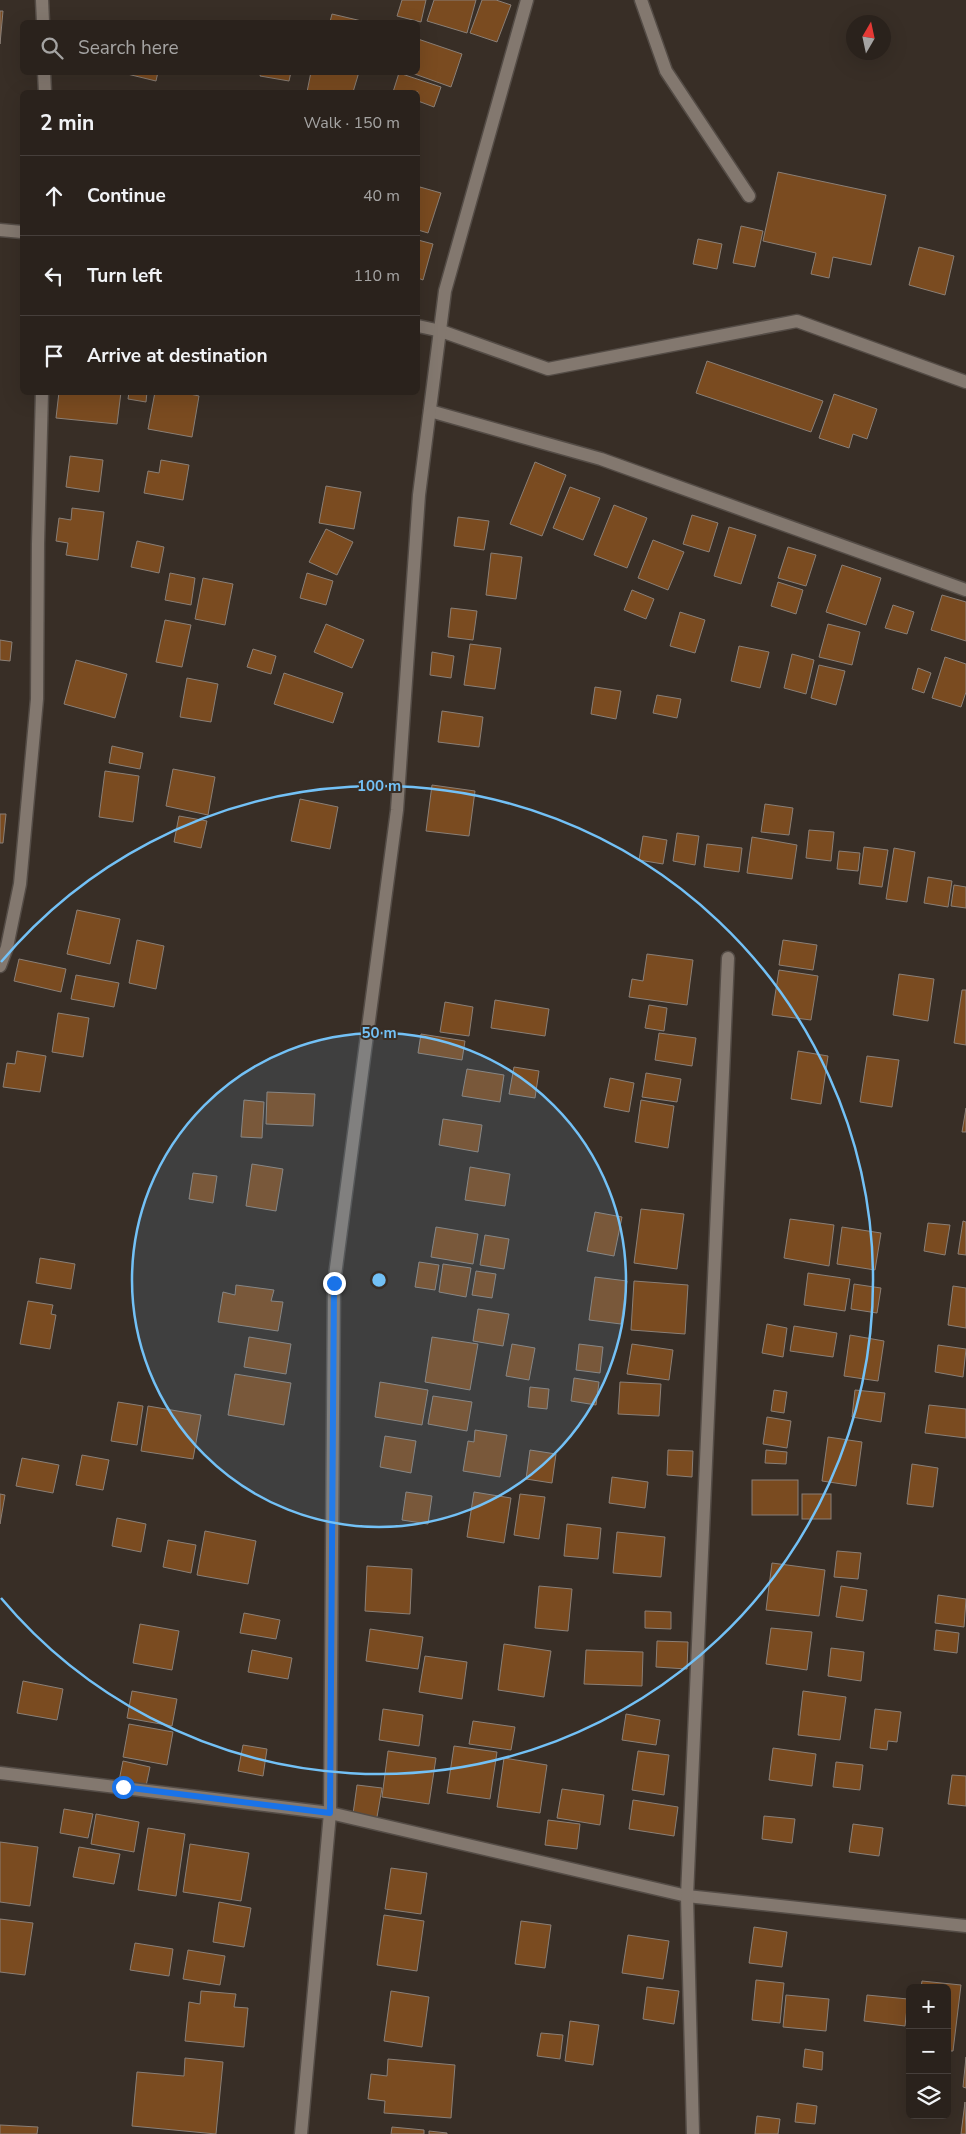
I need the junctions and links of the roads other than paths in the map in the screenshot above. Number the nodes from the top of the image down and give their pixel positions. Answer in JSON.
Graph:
{"nodes":[{"id":1,"x":42,"y":0,"type":"edge"},
{"id":2,"x":527,"y":0,"type":"edge"},
{"id":3,"x":641,"y":0,"type":"edge"},
{"id":4,"x":43,"y":20,"type":"edge"},
{"id":5,"x":44,"y":75,"type":"edge"},
{"id":6,"x":45,"y":90,"type":"edge"},
{"id":7,"x":749,"y":196,"type":"dead end"},
{"id":8,"x":0,"y":230,"type":"edge"},
{"id":9,"x":20,"y":232,"type":"edge"},
{"id":10,"x":420,"y":326,"type":"edge"},
{"id":11,"x":441,"y":331,"type":"junction"},
{"id":12,"x":966,"y":382,"type":"edge"},
{"id":13,"x":42,"y":395,"type":"edge"},
{"id":14,"x":430,"y":411,"type":"junction"},
{"id":15,"x":966,"y":590,"type":"edge"},
{"id":16,"x":728,"y":958,"type":"dead end"},
{"id":17,"x":0,"y":966,"type":"edge"},
{"id":18,"x":0,"y":1773,"type":"edge"},
{"id":19,"x":330,"y":1813,"type":"junction"},
{"id":20,"x":687,"y":1896,"type":"junction"},
{"id":21,"x":966,"y":1926,"type":"edge"},
{"id":22,"x":301,"y":2134,"type":"edge"},
{"id":23,"x":693,"y":2134,"type":"edge"}],
"edges":[{"from":1,"to":4,"type":"street"},
{"from":2,"to":11,"type":"street"},
{"from":3,"to":7,"type":"street"},
{"from":5,"to":6,"type":"street"},
{"from":8,"to":9,"type":"street"},
{"from":10,"to":11,"type":"street"},
{"from":11,"to":12,"type":"street"},
{"from":11,"to":14,"type":"street"},
{"from":13,"to":17,"type":"street"},
{"from":14,"to":15,"type":"street"},
{"from":14,"to":19,"type":"street"},
{"from":16,"to":20,"type":"street"},
{"from":18,"to":19,"type":"street"},
{"from":19,"to":20,"type":"street"},
{"from":19,"to":22,"type":"street"},
{"from":20,"to":21,"type":"street"},
{"from":20,"to":23,"type":"street"}]}
